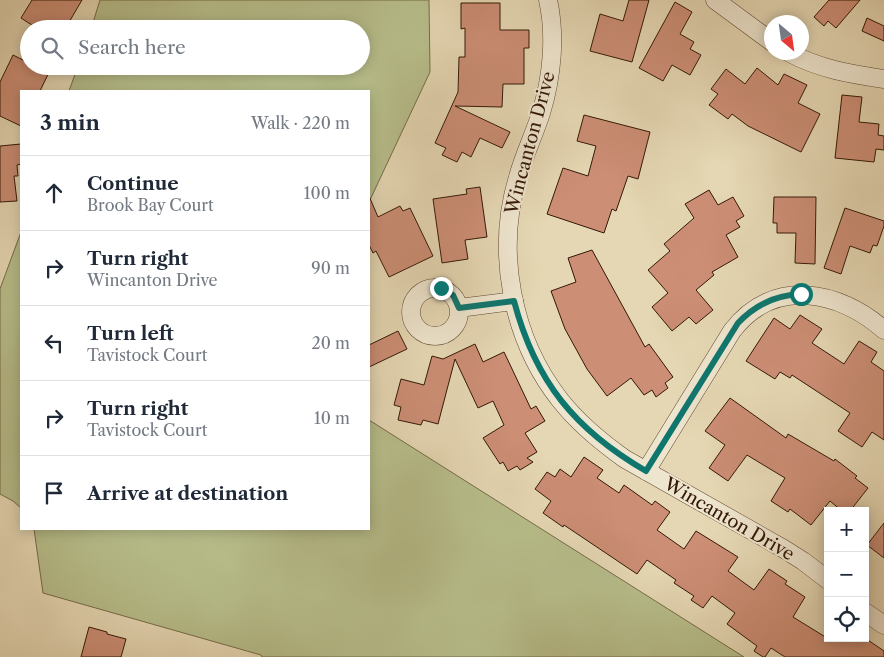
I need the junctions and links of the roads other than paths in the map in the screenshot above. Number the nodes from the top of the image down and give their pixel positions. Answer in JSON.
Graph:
{"nodes":[{"id":1,"x":548,"y":0,"type":"edge"},
{"id":2,"x":715,"y":0,"type":"edge"},
{"id":3,"x":764,"y":36,"type":"edge"},
{"id":4,"x":805,"y":60,"type":"edge"},
{"id":5,"x":884,"y":79,"type":"edge"},
{"id":6,"x":514,"y":301,"type":"junction"},
{"id":7,"x":459,"y":308,"type":"dead end"},
{"id":8,"x":884,"y":330,"type":"edge"},
{"id":9,"x":646,"y":471,"type":"junction"},
{"id":10,"x":824,"y":577,"type":"edge"},
{"id":11,"x":869,"y":615,"type":"edge"},
{"id":12,"x":884,"y":625,"type":"edge"}],
"edges":[{"from":1,"to":6,"type":"street","name":"Wincanton Drive"},
{"from":2,"to":3,"type":"street"},
{"from":4,"to":5,"type":"street"},
{"from":6,"to":7,"type":"street"},
{"from":6,"to":9,"type":"street","name":"Wincanton Drive"},
{"from":8,"to":9,"type":"street"},
{"from":9,"to":10,"type":"street","name":"Wincanton Drive"},
{"from":11,"to":12,"type":"street"}]}
